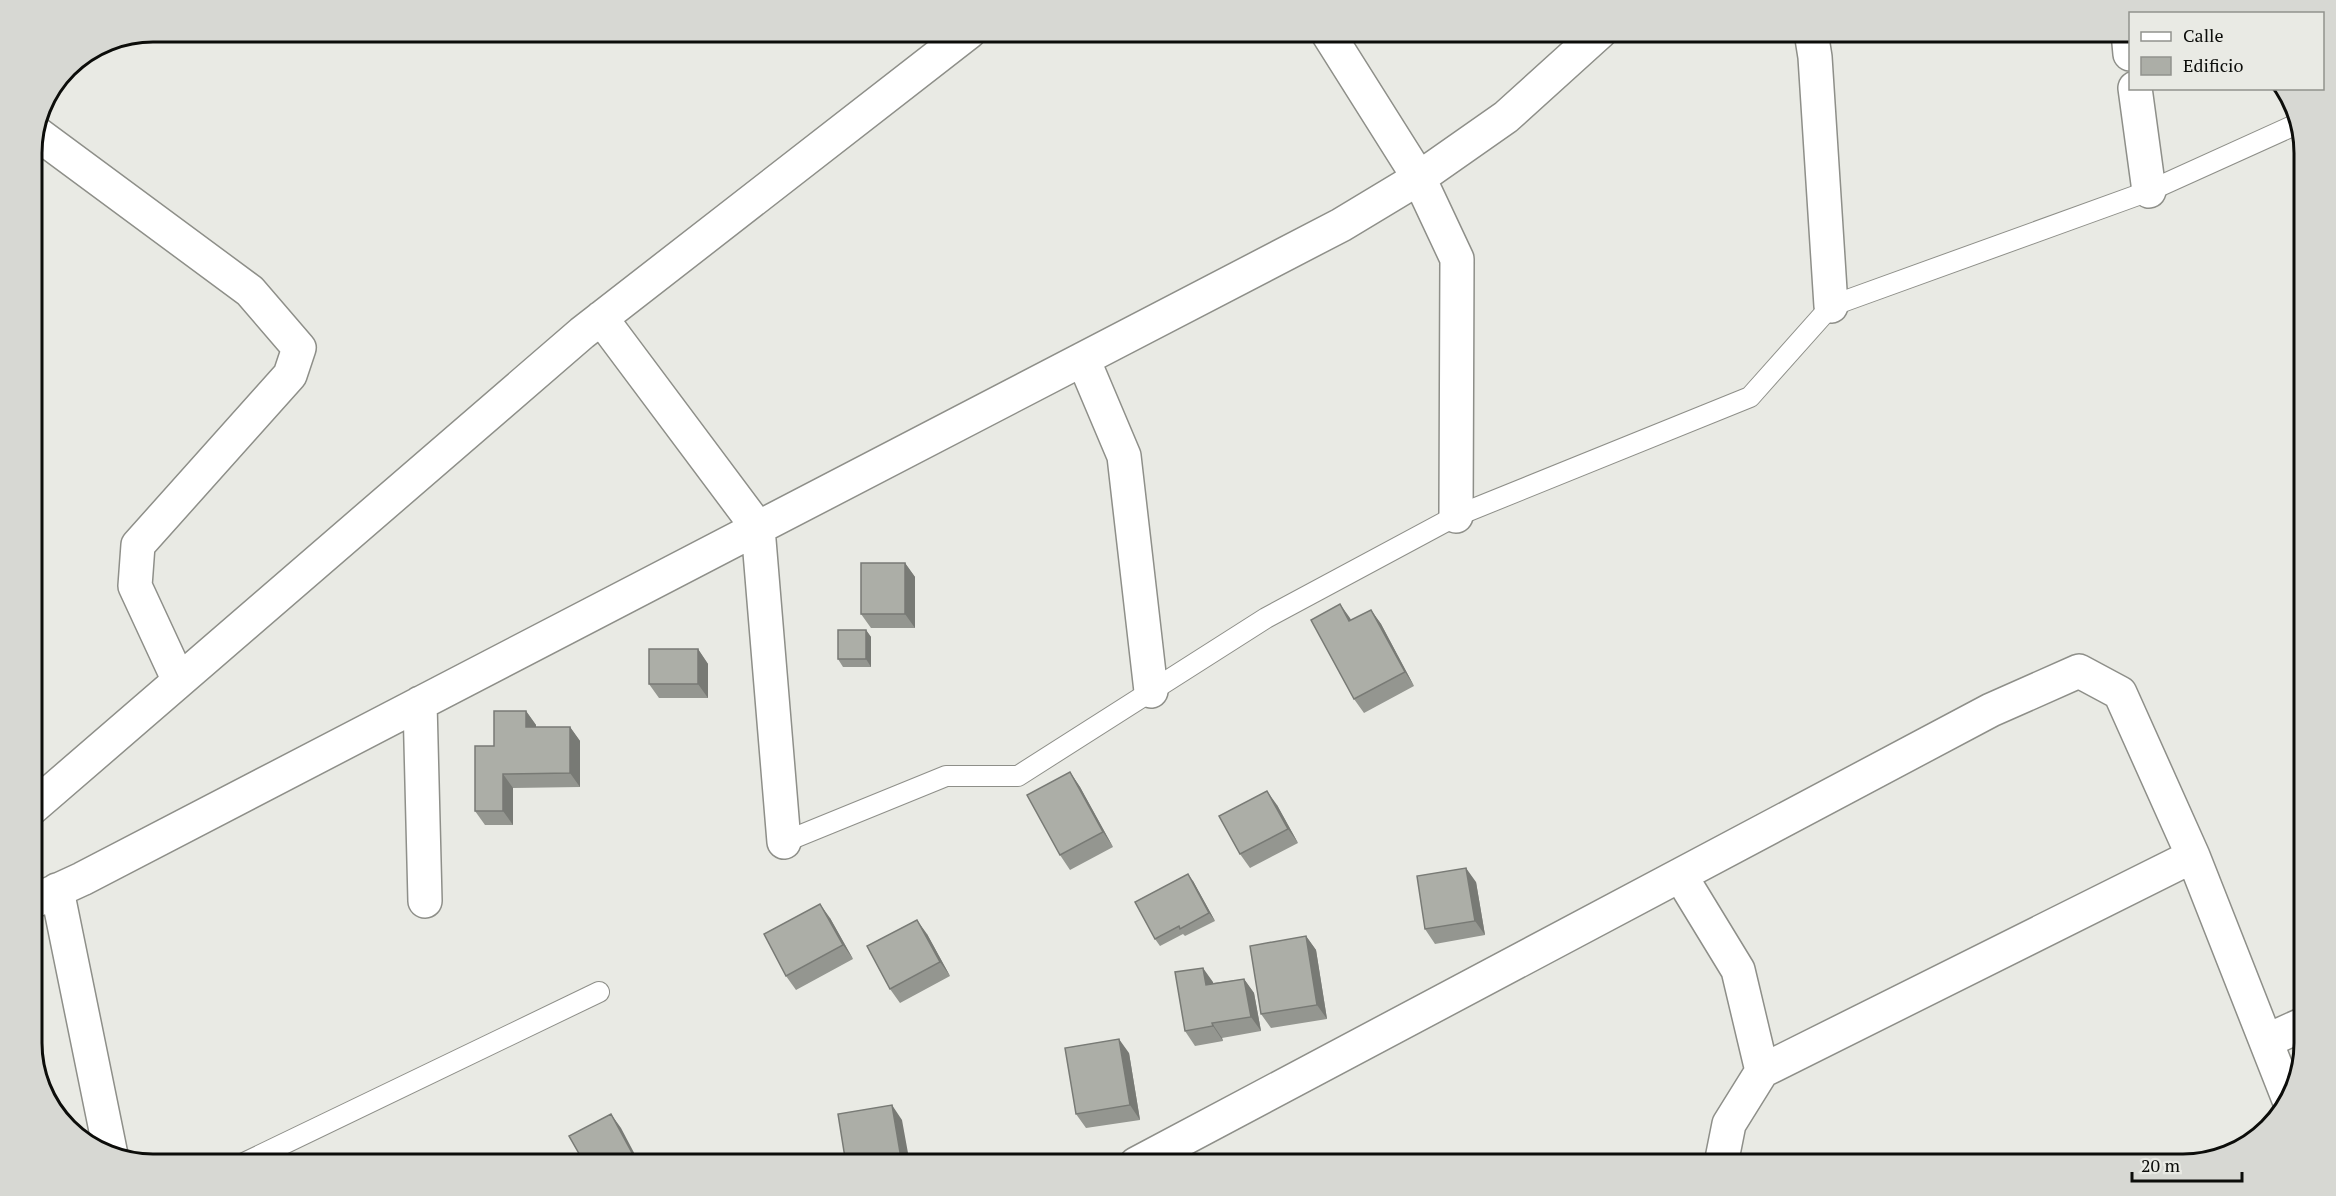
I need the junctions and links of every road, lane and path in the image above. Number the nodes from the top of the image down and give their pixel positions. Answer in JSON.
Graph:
{"nodes":[{"id":1,"x":956,"y":42,"type":"edge"},
{"id":2,"x":1332,"y":42,"type":"edge"},
{"id":3,"x":1589,"y":42,"type":"edge"},
{"id":4,"x":1812,"y":42,"type":"edge"},
{"id":5,"x":2135,"y":90,"type":"edge"},
{"id":6,"x":2291,"y":127,"type":"edge"},
{"id":7,"x":43,"y":138,"type":"edge"},
{"id":8,"x":1419,"y":178,"type":"junction"},
{"id":9,"x":2149,"y":191,"type":"junction"},
{"id":10,"x":1831,"y":306,"type":"junction"},
{"id":11,"x":601,"y":318,"type":"junction"},
{"id":12,"x":1083,"y":358,"type":"junction"},
{"id":13,"x":1456,"y":516,"type":"junction"},
{"id":14,"x":758,"y":528,"type":"junction"},
{"id":15,"x":179,"y":681,"type":"junction"},
{"id":16,"x":1151,"y":692,"type":"junction"},
{"id":17,"x":420,"y":703,"type":"junction"},
{"id":18,"x":42,"y":799,"type":"edge"},
{"id":19,"x":784,"y":842,"type":"joint"},
{"id":20,"x":2193,"y":856,"type":"junction"},
{"id":21,"x":1680,"y":875,"type":"junction"},
{"id":22,"x":44,"y":896,"type":"edge"},
{"id":23,"x":425,"y":901,"type":"dead end"},
{"id":24,"x":599,"y":992,"type":"dead end"},
{"id":25,"x":2294,"y":1028,"type":"edge"},
{"id":26,"x":2266,"y":1041,"type":"junction"},
{"id":27,"x":1762,"y":1071,"type":"junction"},
{"id":28,"x":2285,"y":1088,"type":"edge"},
{"id":29,"x":108,"y":1145,"type":"edge"},
{"id":30,"x":263,"y":1154,"type":"edge"},
{"id":31,"x":1155,"y":1154,"type":"edge"},
{"id":32,"x":1724,"y":1154,"type":"edge"}],
"edges":[{"from":1,"to":11,"type":"street"},
{"from":2,"to":8,"type":"street"},
{"from":3,"to":8,"type":"street"},
{"from":4,"to":10,"type":"street"},
{"from":5,"to":9,"type":"street"},
{"from":6,"to":9,"type":"lane"},
{"from":7,"to":15,"type":"street"},
{"from":8,"to":12,"type":"street"},
{"from":8,"to":13,"type":"street"},
{"from":9,"to":10,"type":"lane"},
{"from":10,"to":13,"type":"lane"},
{"from":11,"to":14,"type":"street"},
{"from":11,"to":15,"type":"street"},
{"from":12,"to":14,"type":"street"},
{"from":12,"to":16,"type":"street"},
{"from":13,"to":16,"type":"lane"},
{"from":14,"to":17,"type":"street"},
{"from":14,"to":19,"type":"street"},
{"from":15,"to":18,"type":"street"},
{"from":16,"to":19,"type":"lane"},
{"from":17,"to":22,"type":"street"},
{"from":17,"to":23,"type":"street"},
{"from":20,"to":21,"type":"street"},
{"from":20,"to":26,"type":"street"},
{"from":20,"to":27,"type":"street"},
{"from":21,"to":27,"type":"street"},
{"from":21,"to":31,"type":"street"},
{"from":22,"to":29,"type":"street"},
{"from":24,"to":30,"type":"lane"},
{"from":25,"to":26,"type":"street"},
{"from":26,"to":28,"type":"street"},
{"from":27,"to":32,"type":"street"}]}
